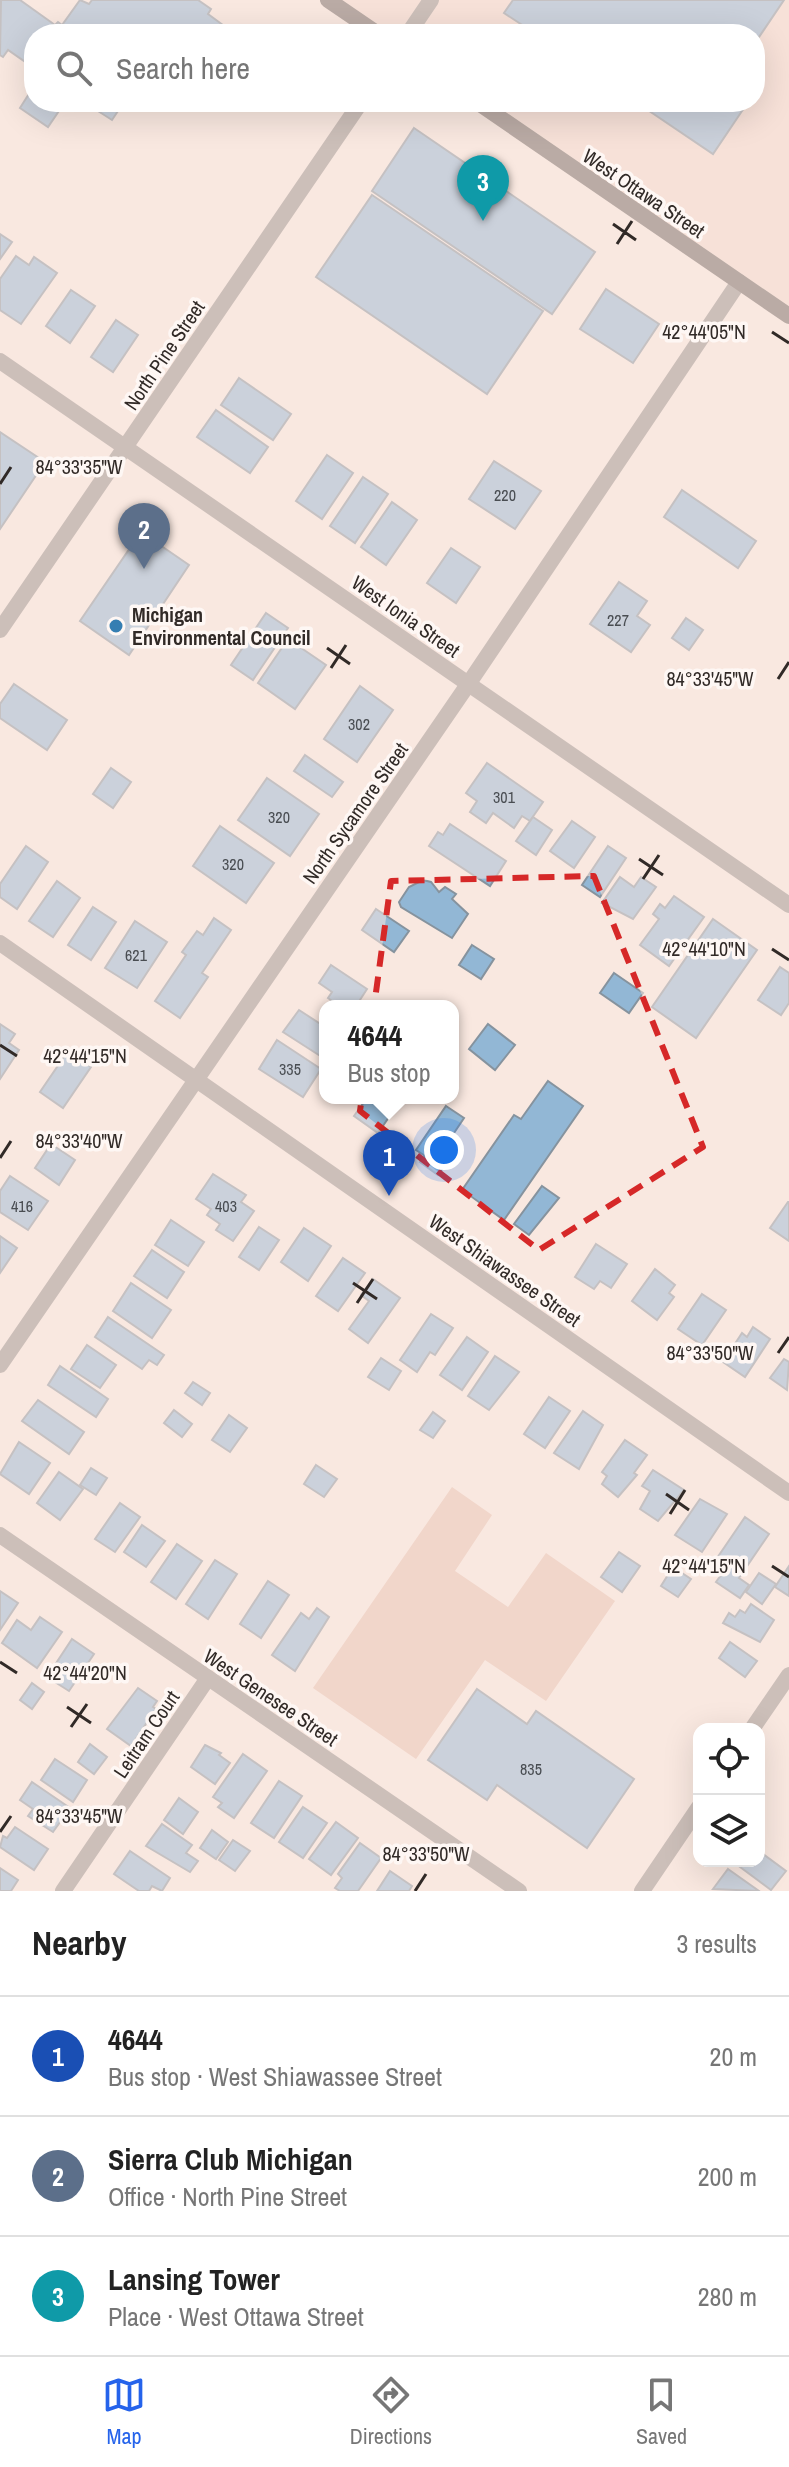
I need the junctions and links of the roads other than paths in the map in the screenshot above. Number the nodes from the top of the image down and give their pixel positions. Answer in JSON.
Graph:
{"nodes":[{"id":1,"x":328,"y":0,"type":"edge"},
{"id":2,"x":431,"y":0,"type":"edge"},
{"id":3,"x":363,"y":24,"type":"edge"},
{"id":4,"x":415,"y":24,"type":"edge"},
{"id":5,"x":354,"y":112,"type":"edge"},
{"id":6,"x":492,"y":112,"type":"edge"},
{"id":7,"x":739,"y":282,"type":"junction"},
{"id":8,"x":789,"y":316,"type":"edge"},
{"id":9,"x":0,"y":361,"type":"edge"},
{"id":10,"x":126,"y":447,"type":"junction"},
{"id":11,"x":0,"y":630,"type":"edge"},
{"id":12,"x":469,"y":683,"type":"junction"},
{"id":13,"x":789,"y":905,"type":"edge"},
{"id":14,"x":0,"y":943,"type":"edge"},
{"id":15,"x":196,"y":1079,"type":"junction"},
{"id":16,"x":0,"y":1365,"type":"edge"},
{"id":17,"x":789,"y":1493,"type":"edge"},
{"id":18,"x":0,"y":1535,"type":"edge"},
{"id":19,"x":789,"y":1675,"type":"edge"},
{"id":20,"x":208,"y":1678,"type":"junction"},
{"id":21,"x":756,"y":1723,"type":"edge"},
{"id":22,"x":693,"y":1816,"type":"edge"},
{"id":23,"x":63,"y":1891,"type":"edge"},
{"id":24,"x":519,"y":1891,"type":"edge"},
{"id":25,"x":642,"y":1891,"type":"edge"}],
"edges":[{"from":1,"to":3,"type":"main road"},
{"from":2,"to":4,"type":"street"},
{"from":5,"to":10,"type":"street","name":"North Pine Street"},
{"from":6,"to":7,"type":"main road","name":"West Ottawa Street"},
{"from":7,"to":8,"type":"main road","name":"West Ottawa Street"},
{"from":7,"to":12,"type":"street","name":"North Sycamore Street"},
{"from":9,"to":10,"type":"street","name":"West Ionia Street"},
{"from":10,"to":11,"type":"street","name":"North Pine Street"},
{"from":10,"to":12,"type":"street","name":"West Ionia Street"},
{"from":12,"to":13,"type":"street","name":"West Ionia Street"},
{"from":12,"to":15,"type":"street","name":"North Sycamore Street"},
{"from":14,"to":15,"type":"street","name":"West Shiawassee Street"},
{"from":15,"to":16,"type":"street","name":"North Sycamore Street"},
{"from":15,"to":17,"type":"street","name":"West Shiawassee Street"},
{"from":18,"to":20,"type":"street","name":"West Genesee Street"},
{"from":19,"to":21,"type":"street"},
{"from":20,"to":23,"type":"street","name":"Leitram Court"},
{"from":20,"to":24,"type":"street","name":"West Genesee Street"},
{"from":22,"to":25,"type":"street"}]}
